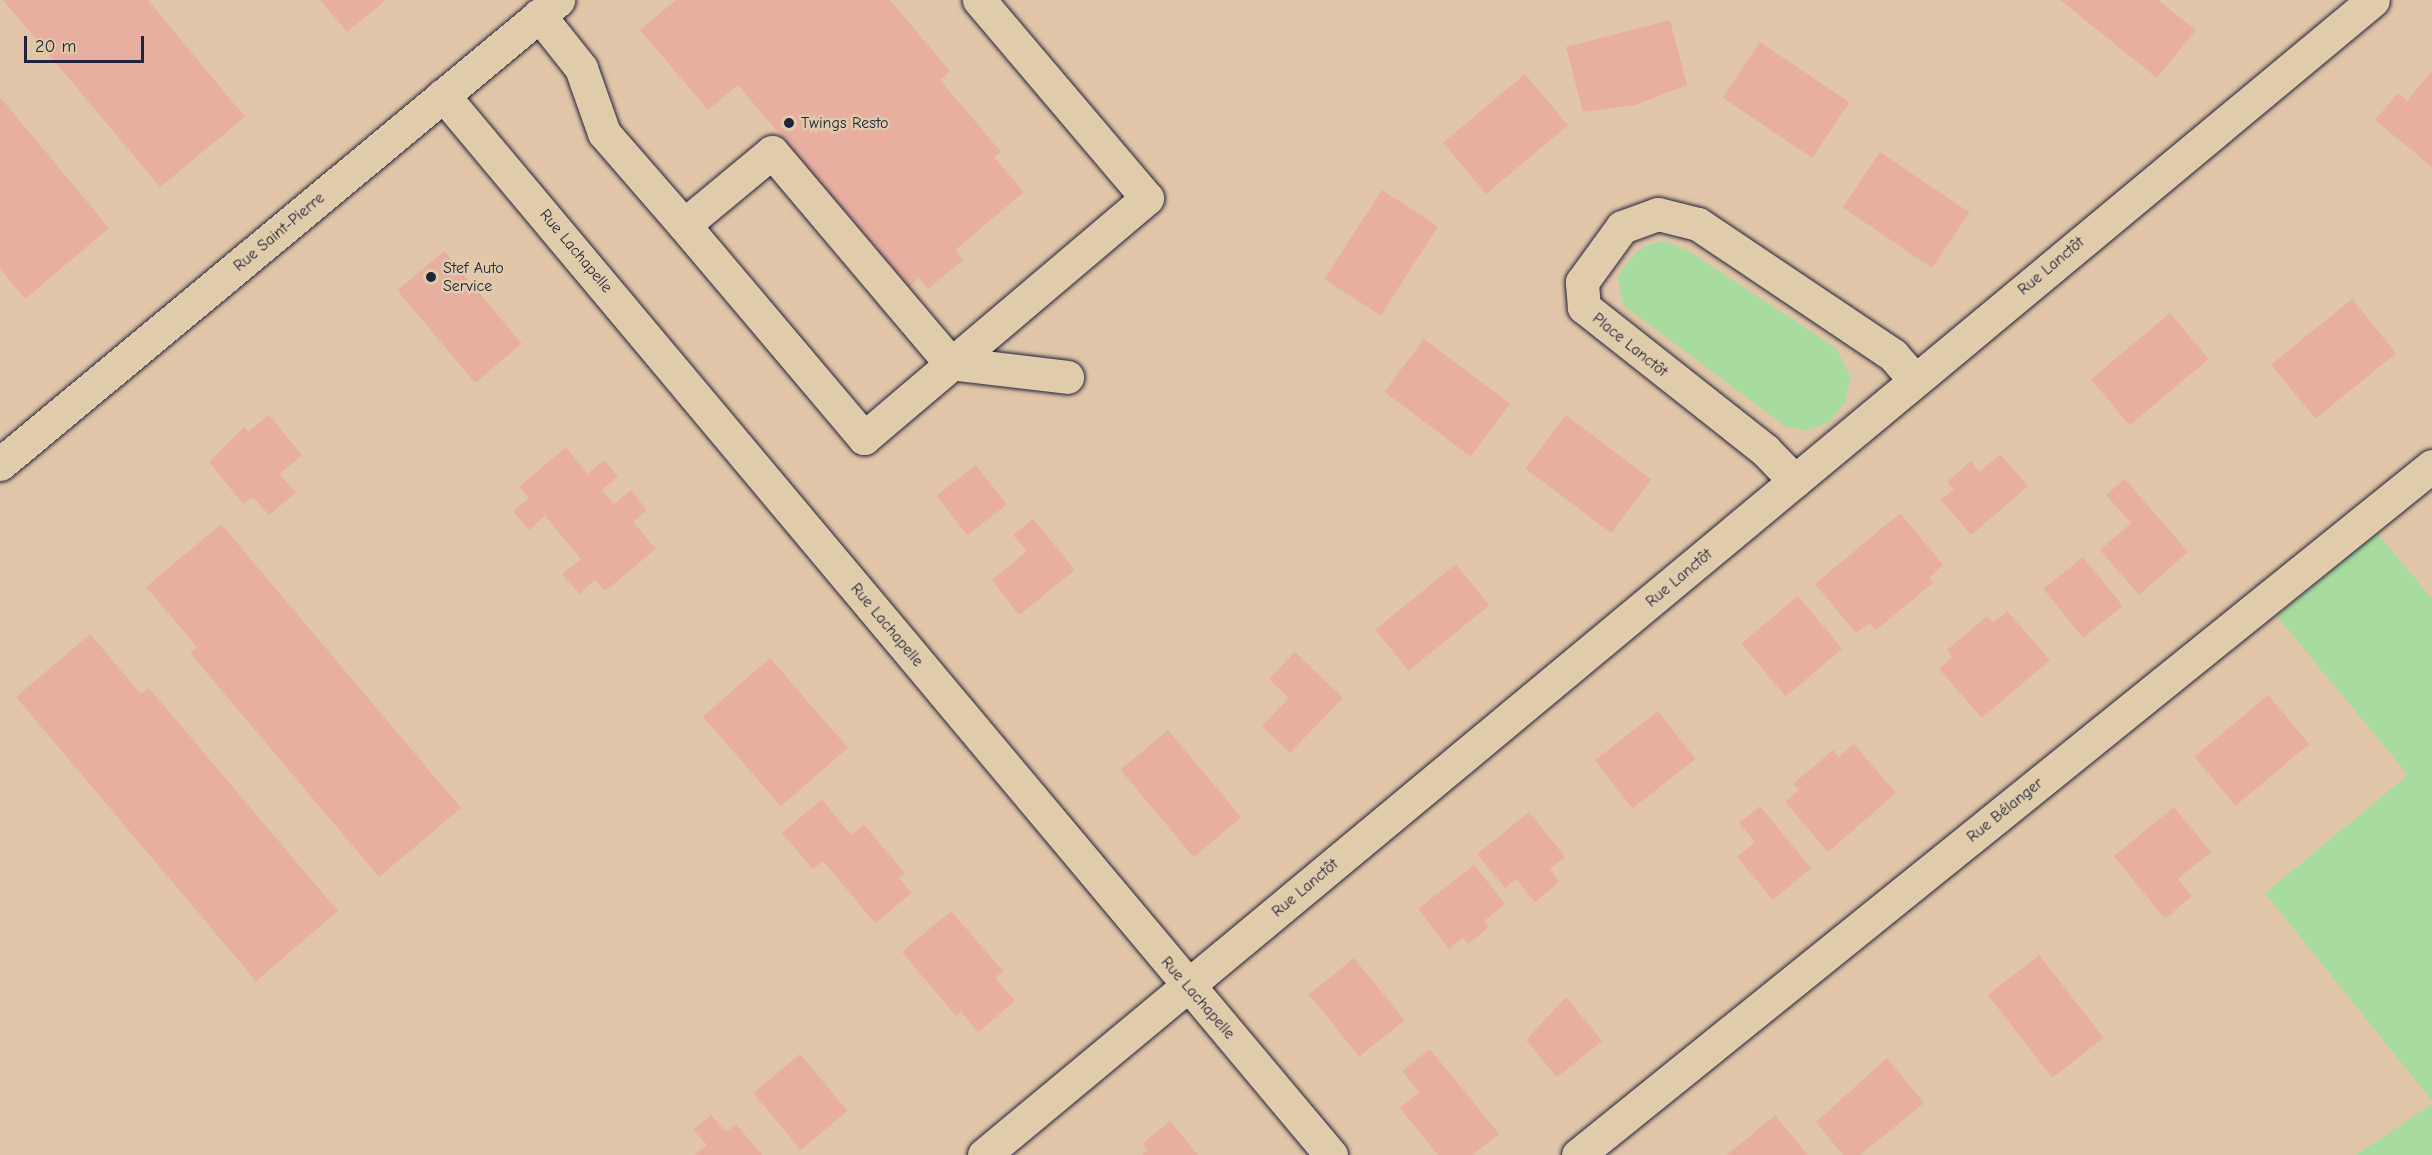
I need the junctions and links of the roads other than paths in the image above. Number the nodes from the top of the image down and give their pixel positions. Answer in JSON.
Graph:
{"nodes":[{"id":1,"x":979,"y":0,"type":"edge"},
{"id":2,"x":2373,"y":0,"type":"edge"},
{"id":3,"x":548,"y":8,"type":"edge"},
{"id":4,"x":443,"y":95,"type":"junction"},
{"id":5,"x":684,"y":225,"type":"junction"},
{"id":6,"x":950,"y":363,"type":"junction"},
{"id":7,"x":1067,"y":378,"type":"dead end"},
{"id":8,"x":1914,"y":379,"type":"junction"},
{"id":9,"x":0,"y":464,"type":"edge"},
{"id":10,"x":2432,"y":466,"type":"edge"},
{"id":11,"x":1795,"y":481,"type":"junction"},
{"id":12,"x":1188,"y":985,"type":"junction"},
{"id":13,"x":984,"y":1155,"type":"edge"},
{"id":14,"x":1331,"y":1155,"type":"edge"},
{"id":15,"x":1578,"y":1155,"type":"edge"}],
"edges":[{"from":1,"to":6,"type":"street"},
{"from":2,"to":8,"type":"street","name":"Rue Lanctôt"},
{"from":3,"to":4,"type":"street","name":"Rue Saint-Pierre"},
{"from":3,"to":5,"type":"street"},
{"from":4,"to":9,"type":"street","name":"Rue Saint-Pierre"},
{"from":4,"to":12,"type":"street","name":"Rue Lachapelle"},
{"from":5,"to":6,"type":"street"},
{"from":5,"to":6,"type":"street"},
{"from":6,"to":7,"type":"street"},
{"from":8,"to":11,"type":"street","name":"Rue Lanctôt"},
{"from":8,"to":11,"type":"street","name":"Place Lanctôt"},
{"from":10,"to":15,"type":"street","name":"Rue Bélanger"},
{"from":11,"to":12,"type":"street","name":"Rue Lanctôt"},
{"from":12,"to":13,"type":"street","name":"Rue Lanctôt"},
{"from":12,"to":14,"type":"street","name":"Rue Lachapelle"}]}
